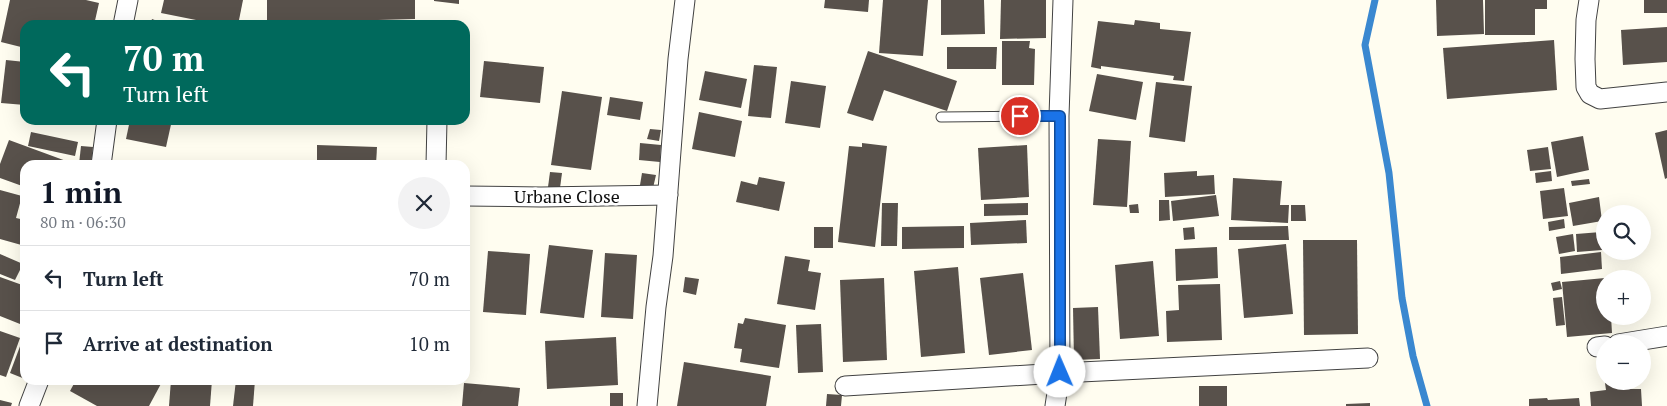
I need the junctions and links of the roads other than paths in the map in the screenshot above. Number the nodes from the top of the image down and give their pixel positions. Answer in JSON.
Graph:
{"nodes":[{"id":1,"x":128,"y":0,"type":"edge"},
{"id":2,"x":685,"y":0,"type":"edge"},
{"id":3,"x":1063,"y":0,"type":"edge"},
{"id":4,"x":1589,"y":0,"type":"edge"},
{"id":5,"x":125,"y":20,"type":"edge"},
{"id":6,"x":1667,"y":92,"type":"edge"},
{"id":7,"x":941,"y":116,"type":"dead end"},
{"id":8,"x":1060,"y":116,"type":"junction"},
{"id":9,"x":106,"y":125,"type":"edge"},
{"id":10,"x":437,"y":125,"type":"edge"},
{"id":11,"x":102,"y":160,"type":"edge"},
{"id":12,"x":436,"y":160,"type":"edge"},
{"id":13,"x":668,"y":195,"type":"junction"},
{"id":14,"x":470,"y":196,"type":"edge"},
{"id":15,"x":1667,"y":336,"type":"edge"},
{"id":16,"x":1651,"y":339,"type":"edge"},
{"id":17,"x":1368,"y":358,"type":"dead end"},
{"id":18,"x":1060,"y":372,"type":"junction"},
{"id":19,"x":37,"y":385,"type":"edge"},
{"id":20,"x":845,"y":386,"type":"dead end"},
{"id":21,"x":29,"y":406,"type":"edge"},
{"id":22,"x":646,"y":406,"type":"edge"},
{"id":23,"x":1055,"y":406,"type":"edge"}],
"edges":[{"from":1,"to":5,"type":"street"},
{"from":2,"to":13,"type":"street"},
{"from":3,"to":8,"type":"street"},
{"from":4,"to":6,"type":"street"},
{"from":7,"to":8,"type":"lane"},
{"from":8,"to":18,"type":"street"},
{"from":9,"to":11,"type":"street"},
{"from":10,"to":12,"type":"street"},
{"from":13,"to":14,"type":"street","name":"Urbane Close"},
{"from":13,"to":22,"type":"street"},
{"from":15,"to":16,"type":"street"},
{"from":17,"to":18,"type":"street"},
{"from":18,"to":20,"type":"street"},
{"from":18,"to":23,"type":"street"},
{"from":19,"to":21,"type":"street"}]}
